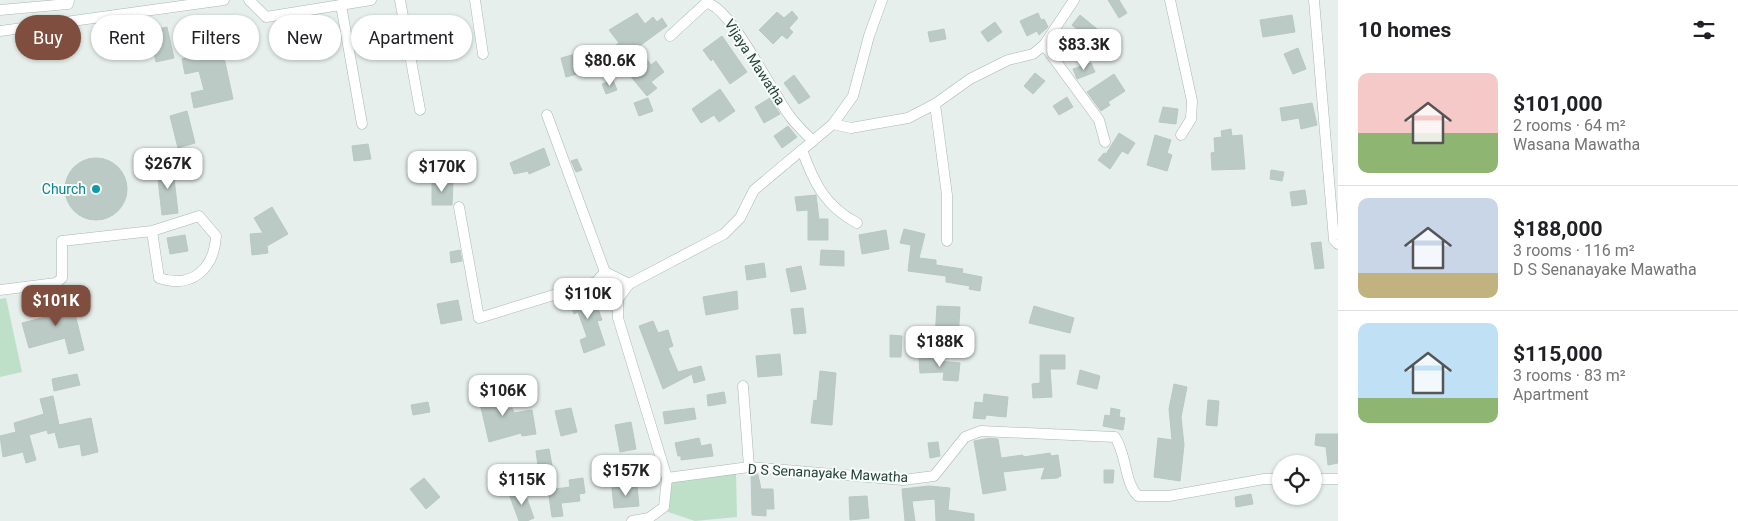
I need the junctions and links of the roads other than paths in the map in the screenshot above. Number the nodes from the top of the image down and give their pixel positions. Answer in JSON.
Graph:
{"nodes":[{"id":1,"x":69,"y":0,"type":"edge"},
{"id":2,"x":224,"y":0,"type":"edge"},
{"id":3,"x":249,"y":0,"type":"edge"},
{"id":4,"x":371,"y":0,"type":"edge"},
{"id":5,"x":400,"y":0,"type":"edge"},
{"id":6,"x":475,"y":0,"type":"edge"},
{"id":7,"x":882,"y":0,"type":"edge"},
{"id":8,"x":1074,"y":0,"type":"edge"},
{"id":9,"x":1170,"y":0,"type":"edge"},
{"id":10,"x":1314,"y":0,"type":"edge"},
{"id":11,"x":341,"y":5,"type":"junction"},
{"id":12,"x":0,"y":10,"type":"edge"},
{"id":13,"x":0,"y":31,"type":"edge"},
{"id":14,"x":670,"y":36,"type":"dead end"},
{"id":15,"x":1044,"y":45,"type":"junction"},
{"id":16,"x":484,"y":54,"type":"dead end"},
{"id":17,"x":935,"y":104,"type":"junction"},
{"id":18,"x":420,"y":110,"type":"dead end"},
{"id":19,"x":547,"y":116,"type":"dead end"},
{"id":20,"x":362,"y":124,"type":"dead end"},
{"id":21,"x":833,"y":124,"type":"junction"},
{"id":22,"x":1181,"y":135,"type":"dead end"},
{"id":23,"x":813,"y":141,"type":"junction"},
{"id":24,"x":1105,"y":142,"type":"dead end"},
{"id":25,"x":802,"y":150,"type":"junction"},
{"id":26,"x":458,"y":207,"type":"dead end"},
{"id":27,"x":857,"y":223,"type":"dead end"},
{"id":28,"x":152,"y":231,"type":"junction"},
{"id":29,"x":947,"y":242,"type":"dead end"},
{"id":30,"x":1338,"y":244,"type":"edge"},
{"id":31,"x":605,"y":272,"type":"junction"},
{"id":32,"x":629,"y":284,"type":"junction"},
{"id":33,"x":0,"y":290,"type":"edge"},
{"id":34,"x":743,"y":386,"type":"dead end"},
{"id":35,"x":749,"y":467,"type":"junction"},
{"id":36,"x":668,"y":478,"type":"junction"},
{"id":37,"x":1272,"y":479,"type":"edge"},
{"id":38,"x":1322,"y":479,"type":"edge"},
{"id":39,"x":1338,"y":479,"type":"edge"},
{"id":40,"x":632,"y":521,"type":"edge"}],
"edges":[{"from":1,"to":12,"type":"street"},
{"from":2,"to":13,"type":"street"},
{"from":3,"to":11,"type":"street"},
{"from":4,"to":11,"type":"street"},
{"from":5,"to":18,"type":"street"},
{"from":6,"to":16,"type":"street"},
{"from":7,"to":21,"type":"street"},
{"from":8,"to":15,"type":"street"},
{"from":9,"to":22,"type":"street"},
{"from":10,"to":30,"type":"street"},
{"from":11,"to":20,"type":"street"},
{"from":14,"to":23,"type":"street","name":"Vijaya Mawatha"},
{"from":15,"to":17,"type":"street"},
{"from":15,"to":24,"type":"street"},
{"from":17,"to":21,"type":"street"},
{"from":17,"to":29,"type":"street"},
{"from":19,"to":31,"type":"street"},
{"from":21,"to":23,"type":"street"},
{"from":23,"to":25,"type":"street"},
{"from":25,"to":27,"type":"street"},
{"from":25,"to":32,"type":"street"},
{"from":26,"to":31,"type":"street"},
{"from":28,"to":28,"type":"street"},
{"from":28,"to":33,"type":"street"},
{"from":31,"to":32,"type":"street"},
{"from":32,"to":36,"type":"street"},
{"from":34,"to":35,"type":"street"},
{"from":35,"to":36,"type":"street","name":"D S Senanayake Mawatha"},
{"from":35,"to":37,"type":"street","name":"D S Senanayake Mawatha"},
{"from":36,"to":40,"type":"street"},
{"from":38,"to":39,"type":"street"}]}
